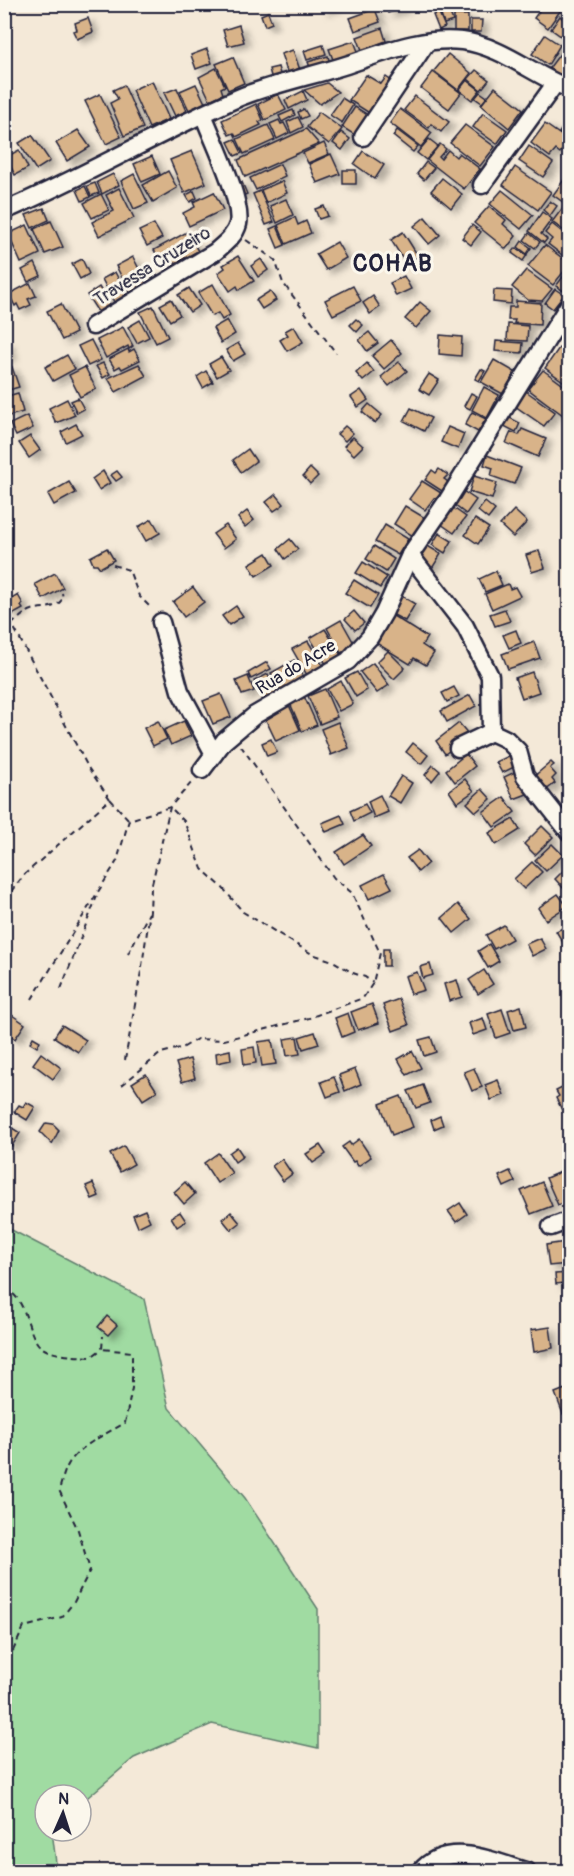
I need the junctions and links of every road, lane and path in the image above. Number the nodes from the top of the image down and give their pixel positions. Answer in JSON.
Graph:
{"nodes":[{"id":1,"x":428,"y":42,"type":"junction"},
{"id":2,"x":562,"y":86,"type":"edge"},
{"id":3,"x":203,"y":114,"type":"junction"},
{"id":4,"x":363,"y":137,"type":"dead end"},
{"id":5,"x":482,"y":185,"type":"dead end"},
{"id":6,"x":4,"y":211,"type":"edge"},
{"id":7,"x":235,"y":231,"type":"junction"},
{"id":8,"x":570,"y":303,"type":"edge"},
{"id":9,"x":93,"y":326,"type":"dead end"},
{"id":10,"x":336,"y":353,"type":"dead end"},
{"id":11,"x":410,"y":555,"type":"junction"},
{"id":12,"x":113,"y":565,"type":"dead end"},
{"id":13,"x":62,"y":593,"type":"dead end"},
{"id":14,"x":161,"y":622,"type":"joint"},
{"id":15,"x":491,"y":732,"type":"junction"},
{"id":16,"x":232,"y":733,"type":"junction"},
{"id":17,"x":458,"y":748,"type":"dead end"},
{"id":18,"x":214,"y":754,"type":"junction"},
{"id":19,"x":202,"y":770,"type":"joint"},
{"id":20,"x":110,"y":799,"type":"junction"},
{"id":21,"x":170,"y":807,"type":"junction"},
{"id":22,"x":129,"y":820,"type":"junction"},
{"id":23,"x":570,"y":833,"type":"edge"},
{"id":24,"x":99,"y":891,"type":"junction"},
{"id":25,"x":4,"y":900,"type":"edge"},
{"id":26,"x":150,"y":910,"type":"junction"},
{"id":27,"x":128,"y":954,"type":"dead end"},
{"id":28,"x":373,"y":983,"type":"junction"},
{"id":29,"x":61,"y":989,"type":"dead end"},
{"id":30,"x":32,"y":999,"type":"dead end"},
{"id":31,"x":125,"y":1060,"type":"dead end"},
{"id":32,"x":122,"y":1085,"type":"dead end"},
{"id":33,"x":570,"y":1220,"type":"edge"},
{"id":34,"x":550,"y":1227,"type":"dead end"},
{"id":35,"x":4,"y":1289,"type":"edge"},
{"id":36,"x":103,"y":1336,"type":"dead end"},
{"id":37,"x":102,"y":1349,"type":"junction"},
{"id":38,"x":4,"y":1670,"type":"edge"},
{"id":39,"x":420,"y":1872,"type":"edge"},
{"id":40,"x":528,"y":1872,"type":"edge"}],
"edges":[{"from":1,"to":2,"type":"street"},
{"from":1,"to":3,"type":"street"},
{"from":1,"to":4,"type":"street"},
{"from":2,"to":5,"type":"street"},
{"from":3,"to":6,"type":"street"},
{"from":3,"to":7,"type":"street","name":"Travessa Cruzeiro"},
{"from":7,"to":9,"type":"street","name":"Travessa Cruzeiro"},
{"from":7,"to":10,"type":"path"},
{"from":8,"to":11,"type":"street","name":"Rua do Acre"},
{"from":11,"to":15,"type":"street"},
{"from":11,"to":16,"type":"street","name":"Rua do Acre"},
{"from":12,"to":14,"type":"path"},
{"from":13,"to":20,"type":"path"},
{"from":14,"to":18,"type":"street"},
{"from":15,"to":17,"type":"street"},
{"from":15,"to":23,"type":"street"},
{"from":16,"to":18,"type":"street","name":"Rua do Acre"},
{"from":16,"to":28,"type":"path"},
{"from":18,"to":19,"type":"street","name":"Rua do Acre"},
{"from":19,"to":21,"type":"path"},
{"from":20,"to":22,"type":"path"},
{"from":20,"to":25,"type":"path"},
{"from":21,"to":22,"type":"path"},
{"from":21,"to":26,"type":"path"},
{"from":21,"to":28,"type":"path"},
{"from":22,"to":24,"type":"path"},
{"from":24,"to":29,"type":"path"},
{"from":24,"to":30,"type":"path"},
{"from":26,"to":27,"type":"path"},
{"from":26,"to":31,"type":"path"},
{"from":28,"to":32,"type":"path"},
{"from":33,"to":34,"type":"street"},
{"from":35,"to":37,"type":"path"},
{"from":36,"to":37,"type":"path"},
{"from":37,"to":38,"type":"path"},
{"from":39,"to":40,"type":"street"}]}
